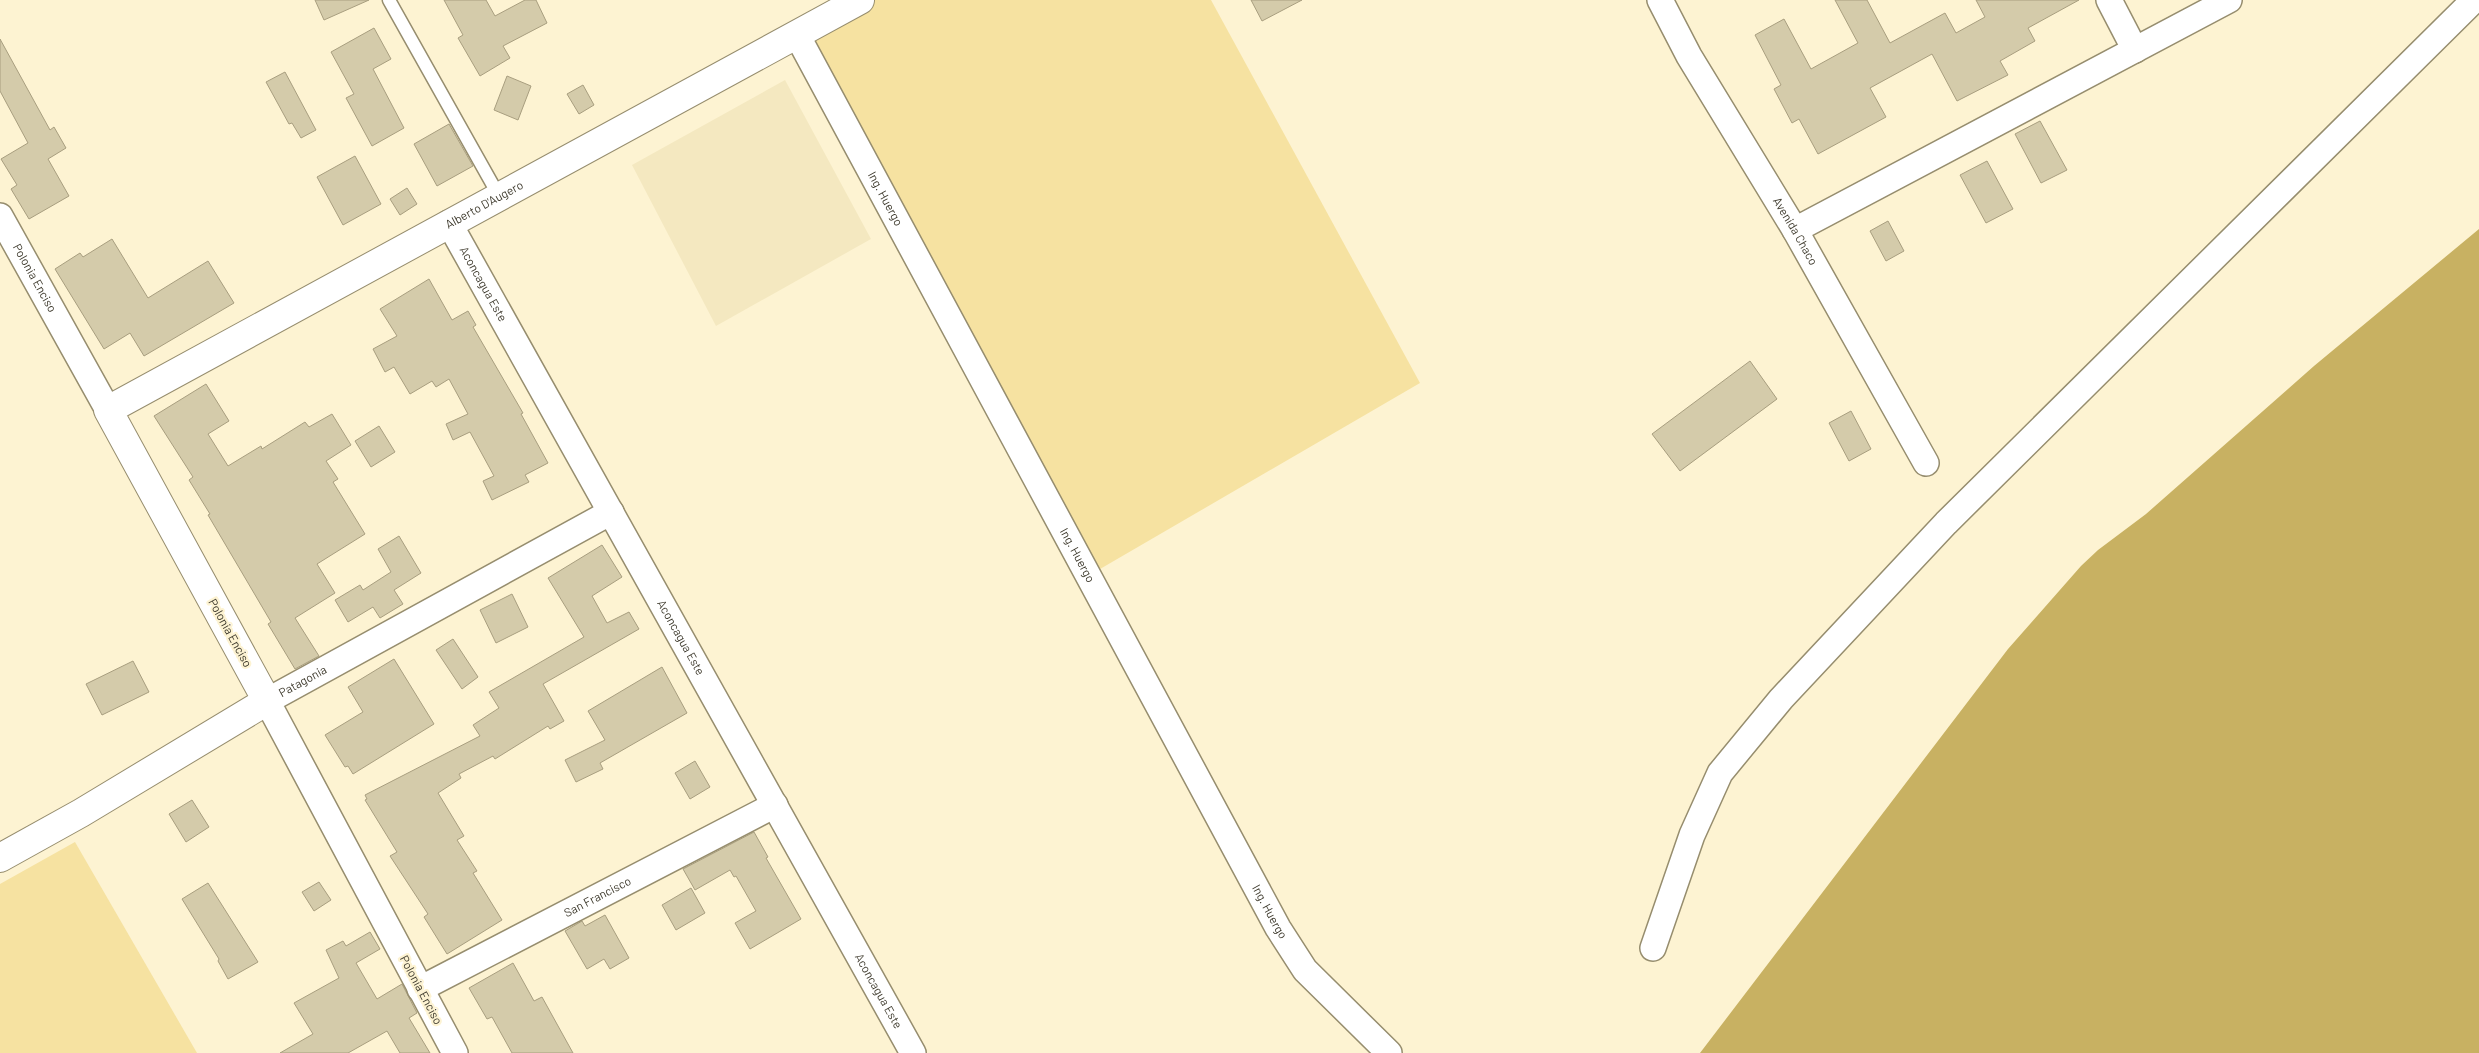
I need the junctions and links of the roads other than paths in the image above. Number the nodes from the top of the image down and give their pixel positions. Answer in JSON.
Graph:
{"nodes":[{"id":1,"x":389,"y":0,"type":"edge"},
{"id":2,"x":860,"y":0,"type":"edge"},
{"id":3,"x":1660,"y":0,"type":"edge"},
{"id":4,"x":2110,"y":0,"type":"edge"},
{"id":5,"x":2229,"y":0,"type":"edge"},
{"id":6,"x":2474,"y":0,"type":"edge"},
{"id":7,"x":797,"y":35,"type":"junction"},
{"id":8,"x":2135,"y":50,"type":"junction"},
{"id":9,"x":499,"y":196,"type":"junction"},
{"id":10,"x":0,"y":216,"type":"edge"},
{"id":11,"x":449,"y":223,"type":"junction"},
{"id":12,"x":1795,"y":230,"type":"junction"},
{"id":13,"x":108,"y":410,"type":"junction"},
{"id":14,"x":1926,"y":463,"type":"dead end"},
{"id":15,"x":611,"y":512,"type":"junction"},
{"id":16,"x":267,"y":701,"type":"junction"},
{"id":17,"x":774,"y":805,"type":"junction"},
{"id":18,"x":0,"y":858,"type":"edge"},
{"id":19,"x":1653,"y":948,"type":"dead end"},
{"id":20,"x":420,"y":989,"type":"junction"},
{"id":21,"x":455,"y":1053,"type":"edge"},
{"id":22,"x":913,"y":1053,"type":"edge"},
{"id":23,"x":1389,"y":1053,"type":"edge"}],
"edges":[{"from":1,"to":9,"type":"lane"},
{"from":2,"to":7,"type":"main road","name":"Alberto D'Augero"},
{"from":3,"to":12,"type":"street","name":"Avenida Chaco"},
{"from":4,"to":8,"type":"street"},
{"from":5,"to":8,"type":"street"},
{"from":6,"to":19,"type":"street"},
{"from":7,"to":9,"type":"main road","name":"Alberto D'Augero"},
{"from":7,"to":23,"type":"street","name":"Ing. Huergo"},
{"from":8,"to":12,"type":"street"},
{"from":9,"to":11,"type":"main road","name":"Alberto D'Augero"},
{"from":10,"to":13,"type":"street","name":"Polonia Enciso"},
{"from":11,"to":13,"type":"main road","name":"Alberto D'Augero"},
{"from":11,"to":15,"type":"street","name":"Aconcagua Este"},
{"from":12,"to":14,"type":"street","name":"Avenida Chaco"},
{"from":13,"to":16,"type":"main road","name":"Polonia Enciso"},
{"from":15,"to":16,"type":"street","name":"Patagonia"},
{"from":15,"to":17,"type":"street","name":"Aconcagua Este"},
{"from":16,"to":18,"type":"main road","name":"Patagonia"},
{"from":16,"to":20,"type":"street","name":"Polonia Enciso"},
{"from":17,"to":20,"type":"street","name":"San Francisco"},
{"from":17,"to":22,"type":"street","name":"Aconcagua Este"},
{"from":20,"to":21,"type":"street","name":"Polonia Enciso"}]}
